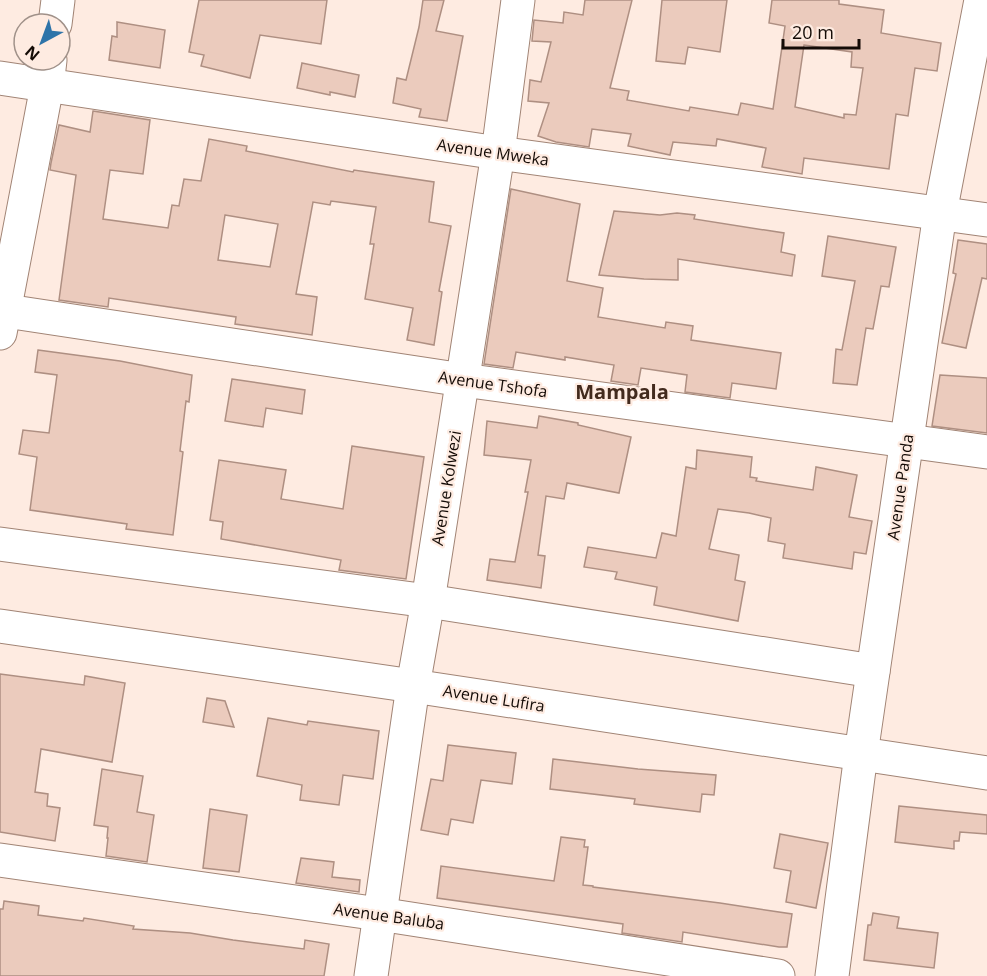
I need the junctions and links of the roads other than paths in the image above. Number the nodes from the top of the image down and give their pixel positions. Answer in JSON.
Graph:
{"nodes":[{"id":1,"x":518,"y":0,"type":"edge"},
{"id":2,"x":981,"y":0,"type":"edge"},
{"id":3,"x":48,"y":73,"type":"edge"},
{"id":4,"x":0,"y":78,"type":"edge"},
{"id":5,"x":498,"y":153,"type":"junction"},
{"id":6,"x":940,"y":213,"type":"junction"},
{"id":7,"x":987,"y":220,"type":"edge"},
{"id":8,"x":1,"y":318,"type":"edge"},
{"id":9,"x":462,"y":380,"type":"junction"},
{"id":10,"x":907,"y":441,"type":"junction"},
{"id":11,"x":987,"y":452,"type":"edge"},
{"id":12,"x":0,"y":544,"type":"edge"},
{"id":13,"x":428,"y":601,"type":"junction"},
{"id":14,"x":0,"y":626,"type":"edge"},
{"id":15,"x":873,"y":671,"type":"junction"},
{"id":16,"x":413,"y":686,"type":"junction"},
{"id":17,"x":861,"y":754,"type":"junction"},
{"id":18,"x":987,"y":773,"type":"edge"},
{"id":19,"x":0,"y":860,"type":"edge"},
{"id":20,"x":379,"y":914,"type":"junction"},
{"id":21,"x":371,"y":976,"type":"edge"},
{"id":22,"x":778,"y":976,"type":"edge"},
{"id":23,"x":832,"y":976,"type":"edge"}],
"edges":[{"from":1,"to":5,"type":"street","name":"Avenue Kolwezi"},
{"from":2,"to":6,"type":"street","name":"Avenue Panda"},
{"from":3,"to":4,"type":"street","name":"Avenue Mweka"},
{"from":3,"to":5,"type":"street","name":"Avenue Mweka"},
{"from":3,"to":8,"type":"street"},
{"from":5,"to":6,"type":"street","name":"Avenue Mweka"},
{"from":5,"to":9,"type":"street","name":"Avenue Kolwezi"},
{"from":6,"to":7,"type":"street","name":"Avenue Mweka"},
{"from":6,"to":10,"type":"street","name":"Avenue Panda"},
{"from":8,"to":9,"type":"street","name":"Avenue Tshofa"},
{"from":9,"to":10,"type":"street","name":"Avenue Tshofa"},
{"from":9,"to":13,"type":"street","name":"Avenue Kolwezi"},
{"from":10,"to":11,"type":"street","name":"Avenue Tshofa"},
{"from":10,"to":15,"type":"street","name":"Avenue Panda"},
{"from":12,"to":13,"type":"street"},
{"from":13,"to":15,"type":"street"},
{"from":13,"to":16,"type":"street","name":"Avenue Kolwezi"},
{"from":14,"to":16,"type":"street","name":"Avenue Lufira"},
{"from":15,"to":17,"type":"street","name":"Avenue Panda"},
{"from":16,"to":17,"type":"street","name":"Avenue Lufira"},
{"from":16,"to":20,"type":"street","name":"Avenue Kolwezi"},
{"from":17,"to":18,"type":"street","name":"Avenue Lufira"},
{"from":17,"to":23,"type":"street","name":"Avenue Panda"},
{"from":19,"to":20,"type":"street","name":"Avenue Baluba"},
{"from":20,"to":21,"type":"street","name":"Avenue Kolwezi"},
{"from":20,"to":22,"type":"street","name":"Avenue Baluba"}]}
